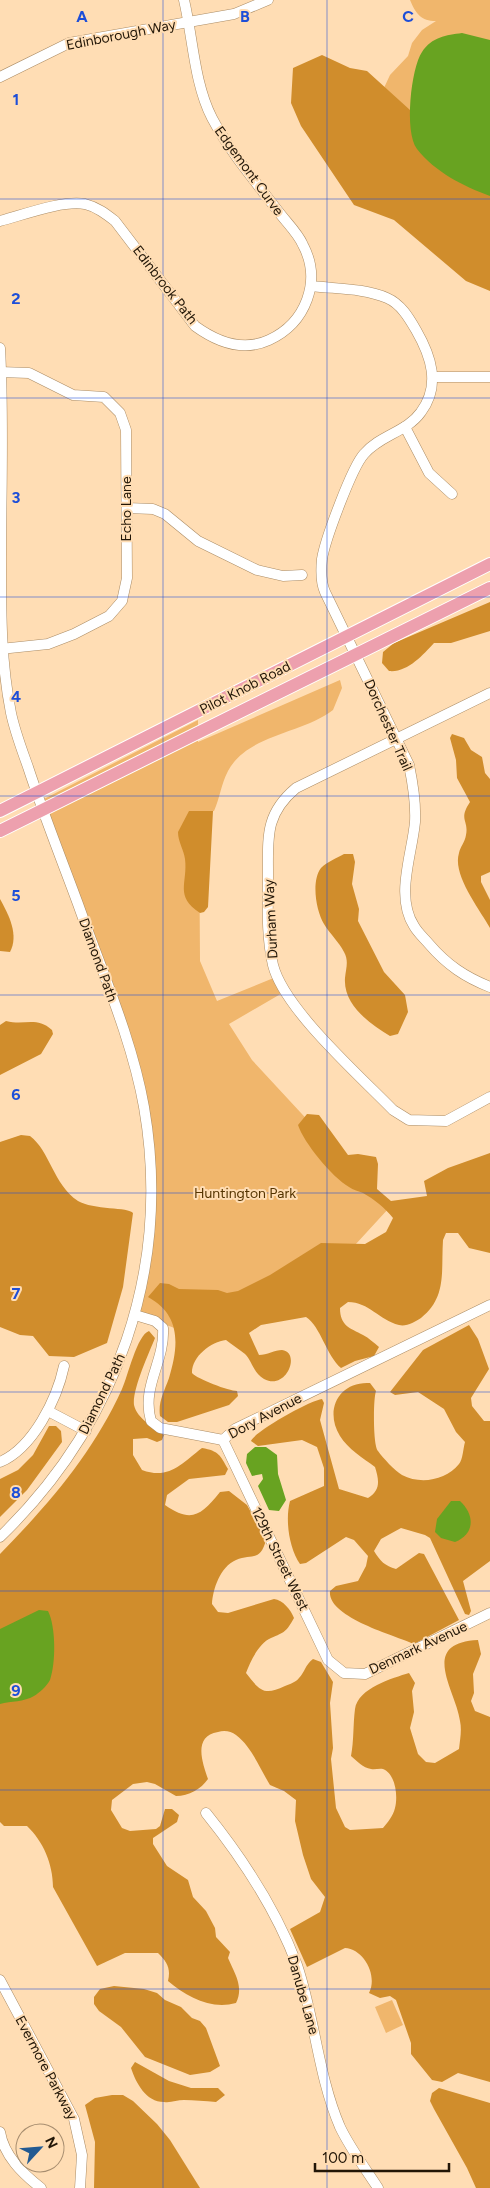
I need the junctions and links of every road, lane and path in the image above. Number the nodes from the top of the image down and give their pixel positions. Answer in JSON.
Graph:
{"nodes":[{"id":1,"x":184,"y":0,"type":"edge"},
{"id":2,"x":268,"y":0,"type":"edge"},
{"id":3,"x":189,"y":22,"type":"junction"},
{"id":4,"x":0,"y":77,"type":"edge"},
{"id":5,"x":0,"y":221,"type":"edge"},
{"id":6,"x":312,"y":286,"type":"junction"},
{"id":7,"x":0,"y":348,"type":"edge"},
{"id":8,"x":1,"y":372,"type":"edge"},
{"id":9,"x":433,"y":377,"type":"junction"},
{"id":10,"x":490,"y":377,"type":"edge"},
{"id":11,"x":405,"y":427,"type":"junction"},
{"id":12,"x":452,"y":494,"type":"dead end"},
{"id":13,"x":127,"y":508,"type":"junction"},
{"id":14,"x":490,"y":564,"type":"edge"},
{"id":15,"x":302,"y":575,"type":"dead end"},
{"id":16,"x":490,"y":588,"type":"edge"},
{"id":17,"x":347,"y":636,"type":"junction"},
{"id":18,"x":1,"y":649,"type":"edge"},
{"id":19,"x":357,"y":655,"type":"junction"},
{"id":20,"x":490,"y":694,"type":"edge"},
{"id":21,"x":396,"y":738,"type":"junction"},
{"id":22,"x":36,"y":792,"type":"junction"},
{"id":23,"x":0,"y":810,"type":"edge"},
{"id":24,"x":43,"y":810,"type":"junction"},
{"id":25,"x":0,"y":831,"type":"edge"},
{"id":26,"x":490,"y":988,"type":"edge"},
{"id":27,"x":490,"y":1097,"type":"edge"},
{"id":28,"x":490,"y":1306,"type":"edge"},
{"id":29,"x":135,"y":1315,"type":"junction"},
{"id":30,"x":64,"y":1366,"type":"dead end"},
{"id":31,"x":48,"y":1411,"type":"junction"},
{"id":32,"x":86,"y":1431,"type":"junction"},
{"id":33,"x":222,"y":1440,"type":"junction"},
{"id":34,"x":0,"y":1462,"type":"edge"},
{"id":35,"x":0,"y":1537,"type":"edge"},
{"id":36,"x":490,"y":1613,"type":"edge"},
{"id":37,"x":344,"y":1673,"type":"joint"},
{"id":38,"x":206,"y":1813,"type":"dead end"},
{"id":39,"x":0,"y":1980,"type":"edge"},
{"id":40,"x":0,"y":2132,"type":"edge"},
{"id":41,"x":41,"y":2188,"type":"edge"},
{"id":42,"x":80,"y":2188,"type":"edge"},
{"id":43,"x":378,"y":2188,"type":"edge"}],
"edges":[{"from":1,"to":3,"type":"street","name":"Edgemont Curve"},
{"from":2,"to":3,"type":"street","name":"Edinborough Way"},
{"from":3,"to":4,"type":"street","name":"Edinborough Way"},
{"from":3,"to":6,"type":"street","name":"Edgemont Curve"},
{"from":5,"to":6,"type":"street","name":"Edinbrook Path"},
{"from":6,"to":9,"type":"street"},
{"from":7,"to":8,"type":"street","name":"Diamond Path"},
{"from":8,"to":13,"type":"street","name":"Echo Lane"},
{"from":8,"to":18,"type":"street","name":"Diamond Path"},
{"from":9,"to":10,"type":"street"},
{"from":9,"to":11,"type":"street","name":"Dorchester Trail"},
{"from":11,"to":12,"type":"street"},
{"from":11,"to":17,"type":"street","name":"Dorchester Trail"},
{"from":13,"to":15,"type":"street"},
{"from":13,"to":18,"type":"street","name":"Echo Lane"},
{"from":14,"to":17,"type":"main road","name":"Pilot Knob Road"},
{"from":16,"to":19,"type":"main road","name":"Pilot Knob Road"},
{"from":17,"to":19,"type":"street","name":"Dorchester Trail"},
{"from":17,"to":22,"type":"main road","name":"Pilot Knob Road"},
{"from":18,"to":22,"type":"street","name":"Diamond Path"},
{"from":19,"to":21,"type":"street","name":"Dorchester Trail"},
{"from":19,"to":24,"type":"main road","name":"Pilot Knob Road"},
{"from":20,"to":21,"type":"street","name":"Durham Way"},
{"from":21,"to":26,"type":"street","name":"Dorchester Trail"},
{"from":21,"to":27,"type":"street","name":"Durham Way"},
{"from":22,"to":23,"type":"main road","name":"Pilot Knob Road"},
{"from":22,"to":24,"type":"street","name":"Diamond Path"},
{"from":24,"to":25,"type":"main road","name":"Pilot Knob Road"},
{"from":24,"to":29,"type":"street","name":"Diamond Path"},
{"from":28,"to":33,"type":"street","name":"Dory Avenue"},
{"from":29,"to":32,"type":"street","name":"Diamond Path"},
{"from":29,"to":33,"type":"street","name":"Dory Avenue"},
{"from":30,"to":31,"type":"street"},
{"from":31,"to":32,"type":"street"},
{"from":31,"to":34,"type":"street"},
{"from":32,"to":35,"type":"street","name":"Diamond Path"},
{"from":33,"to":37,"type":"street","name":"129th Street West"},
{"from":36,"to":37,"type":"street","name":"Denmark Avenue"},
{"from":38,"to":43,"type":"street","name":"Danube Lane"},
{"from":39,"to":42,"type":"street","name":"Evermore Parkway"},
{"from":40,"to":41,"type":"street"}]}
